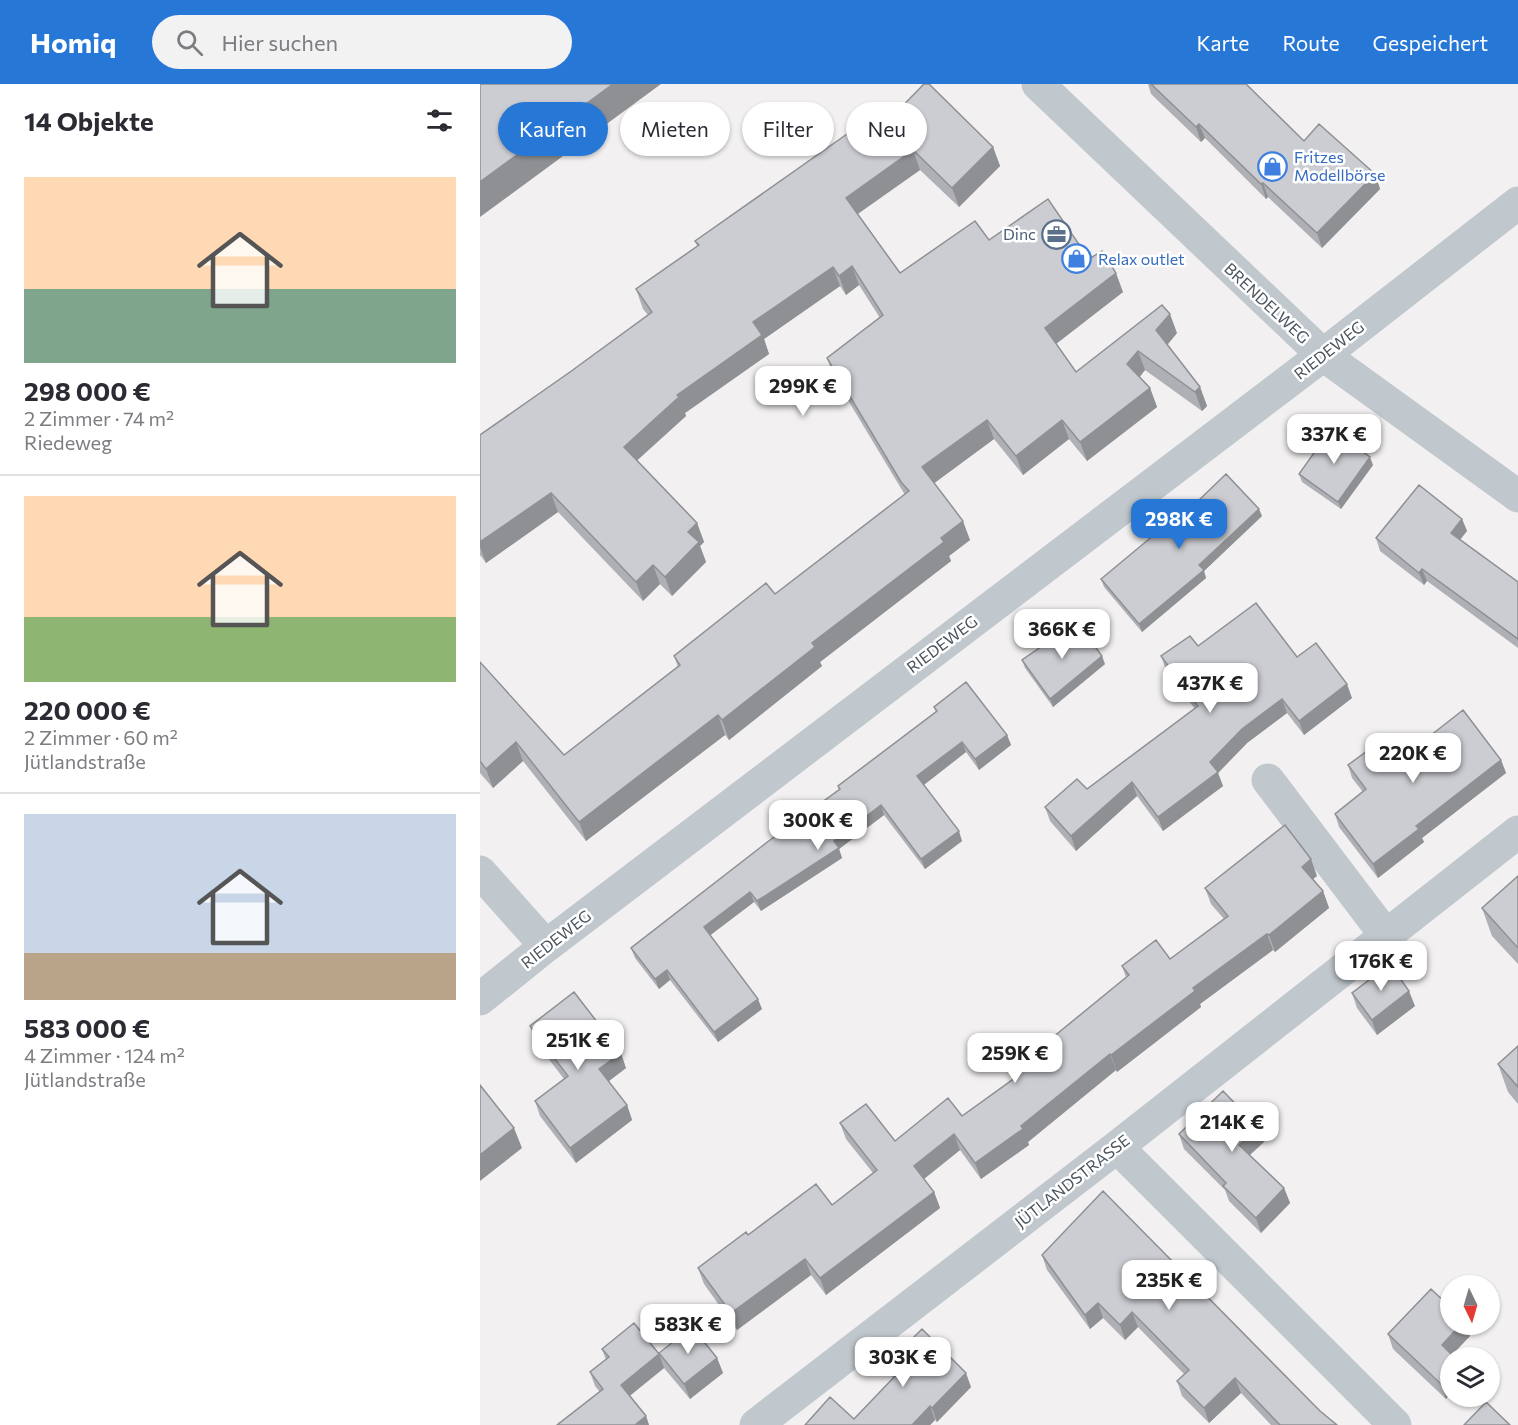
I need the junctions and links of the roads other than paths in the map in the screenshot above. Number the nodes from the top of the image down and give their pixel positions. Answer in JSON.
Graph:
{"nodes":[{"id":1,"x":1038,"y":84,"type":"edge"},
{"id":2,"x":1518,"y":203,"type":"edge"},
{"id":3,"x":1323,"y":355,"type":"junction"},
{"id":4,"x":1518,"y":496,"type":"edge"},
{"id":5,"x":1268,"y":780,"type":"dead end"},
{"id":6,"x":1518,"y":832,"type":"edge"},
{"id":7,"x":480,"y":872,"type":"edge"},
{"id":8,"x":1387,"y":937,"type":"junction"},
{"id":9,"x":546,"y":946,"type":"junction"},
{"id":10,"x":480,"y":999,"type":"edge"},
{"id":11,"x":1117,"y":1147,"type":"junction"},
{"id":12,"x":756,"y":1425,"type":"edge"},
{"id":13,"x":1395,"y":1425,"type":"edge"}],
"edges":[{"from":1,"to":3,"type":"street","name":"BRENDELWEG"},
{"from":2,"to":3,"type":"street","name":"RIEDEWEG"},
{"from":3,"to":4,"type":"street","name":"BRENDELWEG"},
{"from":3,"to":9,"type":"street","name":"RIEDEWEG"},
{"from":5,"to":8,"type":"street"},
{"from":6,"to":8,"type":"street","name":"JÜTLANDSTRASSE"},
{"from":7,"to":9,"type":"street"},
{"from":8,"to":11,"type":"street","name":"JÜTLANDSTRASSE"},
{"from":9,"to":10,"type":"street","name":"RIEDEWEG"},
{"from":11,"to":12,"type":"street","name":"JÜTLANDSTRASSE"},
{"from":11,"to":13,"type":"street"}]}
